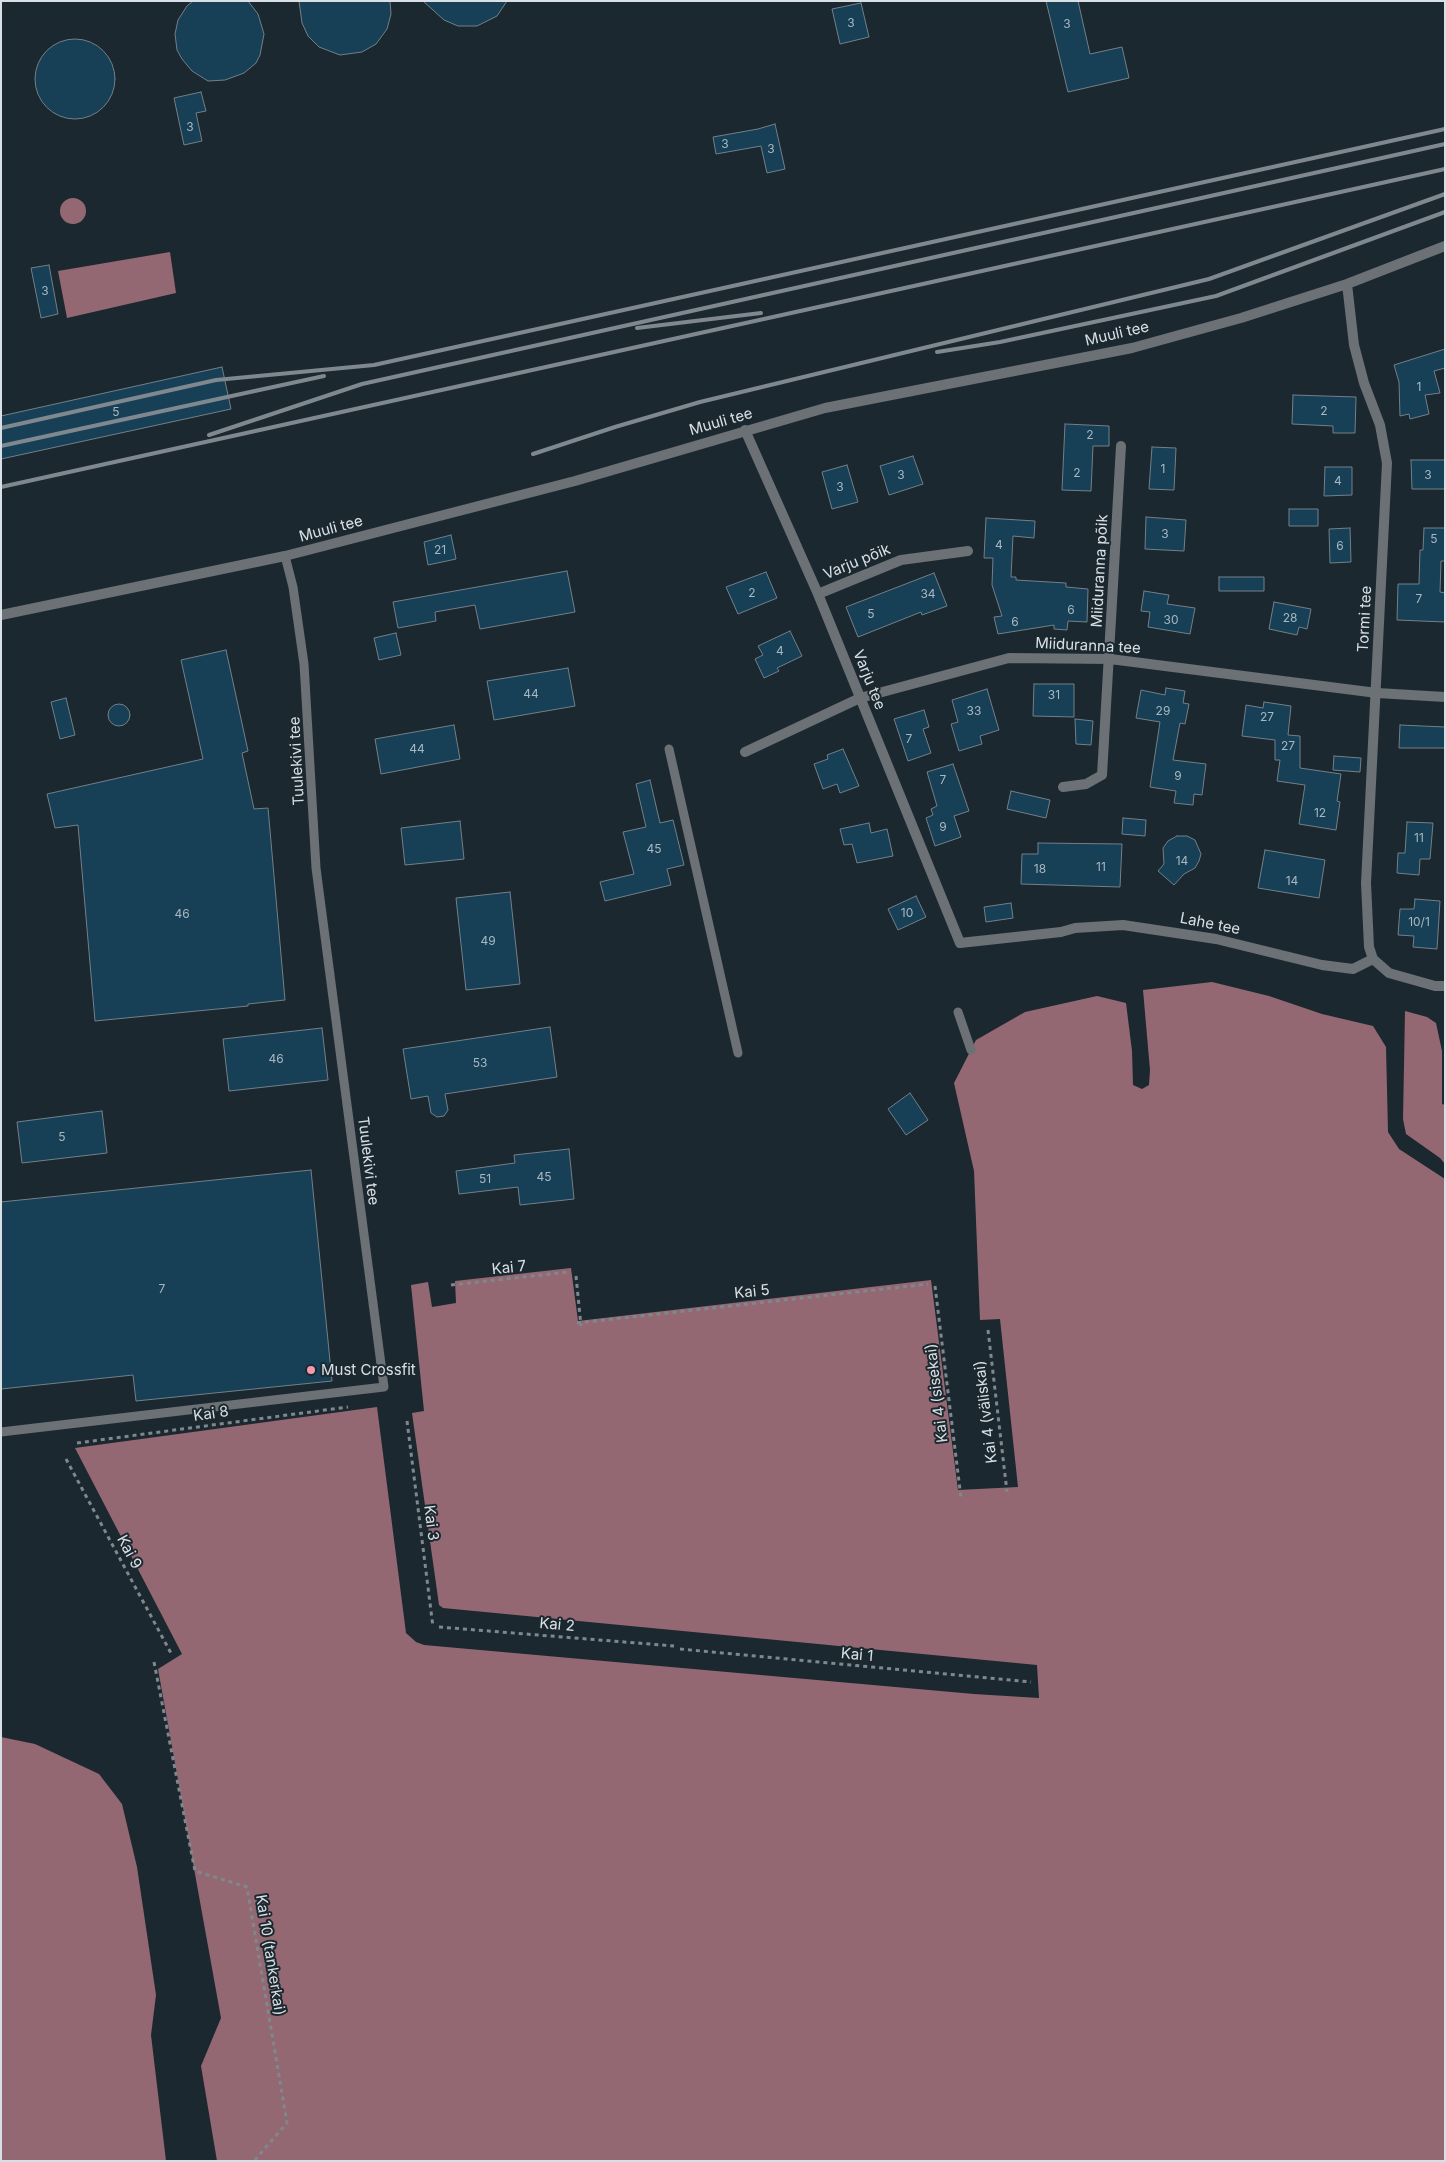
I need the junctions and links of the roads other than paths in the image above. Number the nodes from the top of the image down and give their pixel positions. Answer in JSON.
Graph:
{"nodes":[{"id":1,"x":1445,"y":246,"type":"edge"},
{"id":2,"x":1347,"y":284,"type":"junction"},
{"id":3,"x":745,"y":430,"type":"junction"},
{"id":4,"x":1121,"y":446,"type":"dead end"},
{"id":5,"x":968,"y":552,"type":"dead end"},
{"id":6,"x":285,"y":556,"type":"junction"},
{"id":7,"x":818,"y":594,"type":"junction"},
{"id":8,"x":1,"y":615,"type":"edge"},
{"id":9,"x":1110,"y":659,"type":"junction"},
{"id":10,"x":1377,"y":693,"type":"junction"},
{"id":11,"x":1445,"y":697,"type":"edge"},
{"id":12,"x":860,"y":698,"type":"junction"},
{"id":13,"x":669,"y":749,"type":"dead end"},
{"id":14,"x":745,"y":752,"type":"dead end"},
{"id":15,"x":1063,"y":787,"type":"dead end"},
{"id":16,"x":960,"y":943,"type":"joint"},
{"id":17,"x":1373,"y":959,"type":"junction"},
{"id":18,"x":1445,"y":986,"type":"edge"},
{"id":19,"x":958,"y":1012,"type":"dead end"},
{"id":20,"x":971,"y":1050,"type":"dead end"},
{"id":21,"x":738,"y":1053,"type":"dead end"},
{"id":22,"x":1,"y":1432,"type":"edge"}],
"edges":[{"from":1,"to":2,"type":"street","name":"Muuli tee"},
{"from":2,"to":3,"type":"street","name":"Muuli tee"},
{"from":2,"to":10,"type":"street","name":"Tormi tee"},
{"from":3,"to":6,"type":"street","name":"Muuli tee"},
{"from":3,"to":7,"type":"street","name":"Varju tee"},
{"from":4,"to":9,"type":"street","name":"Miiduranna põik"},
{"from":5,"to":7,"type":"street","name":"Varju põik"},
{"from":6,"to":8,"type":"street","name":"Muuli tee"},
{"from":6,"to":22,"type":"lane","name":"Tuulekivi tee"},
{"from":7,"to":12,"type":"street","name":"Varju tee"},
{"from":9,"to":10,"type":"street","name":"Miiduranna tee"},
{"from":9,"to":12,"type":"street","name":"Miiduranna tee"},
{"from":9,"to":15,"type":"street","name":"Miiduranna põik"},
{"from":10,"to":11,"type":"street","name":"Miiduranna tee"},
{"from":10,"to":17,"type":"street","name":"Tormi tee"},
{"from":12,"to":14,"type":"street","name":"Miiduranna tee"},
{"from":12,"to":16,"type":"street","name":"Varju tee"},
{"from":13,"to":21,"type":"lane"},
{"from":16,"to":17,"type":"street","name":"Lahe tee"},
{"from":17,"to":18,"type":"street"},
{"from":19,"to":20,"type":"lane"}]}
